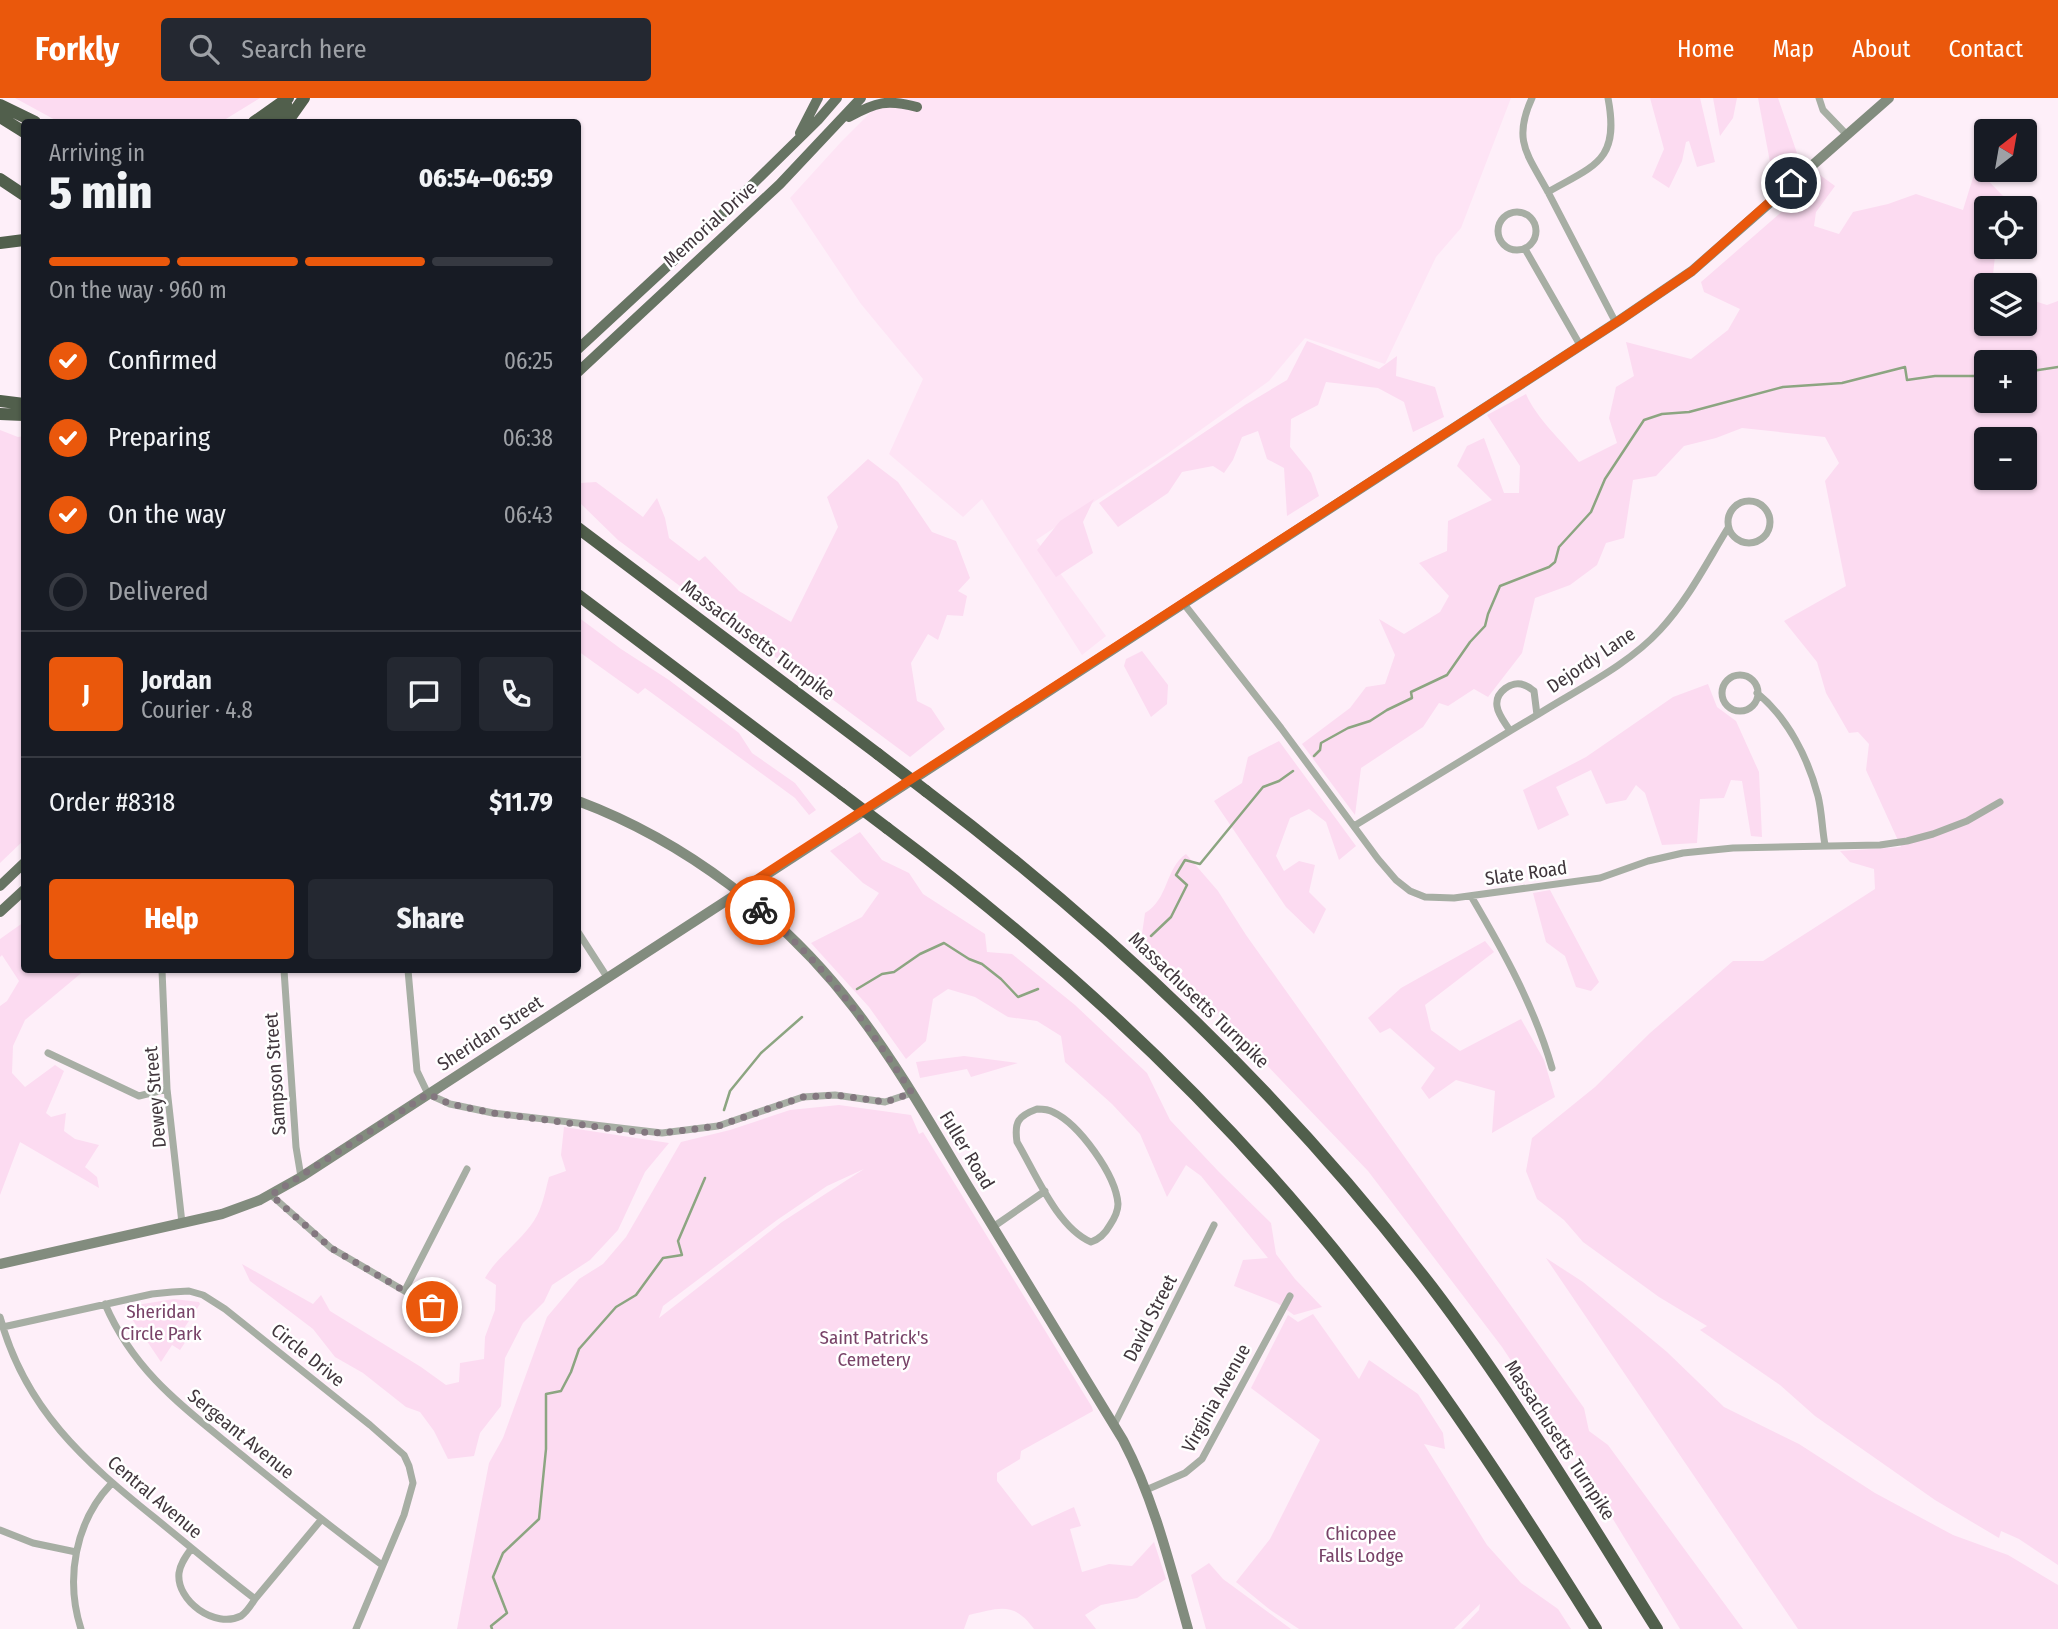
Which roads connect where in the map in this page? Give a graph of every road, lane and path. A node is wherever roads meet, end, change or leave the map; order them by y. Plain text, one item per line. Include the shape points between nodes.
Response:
1 (289, 98) edge
2 (304, 98) edge
3 (818, 98) edge
4 (837, 98) edge
5 (862, 98) edge
6 (1532, 98) edge
7 (1608, 98) edge
8 (1819, 98) edge
9 (1889, 98) edge
10 (0, 105) edge
11 (917, 107) dead end
12 (0, 117) edge
13 (29, 119) edge
14 (258, 119) edge
15 (275, 119) edge
16 (289, 119) edge
17 (297, 119) edge
18 (840, 121) junction
19 (21, 130) edge
20 (1847, 135) junction
21 (793, 145) junction
22 (0, 179) edge
23 (1548, 192) junction
24 (21, 193) edge
25 (21, 240) edge
26 (0, 243) edge
27 (1525, 249) junction
28 (653, 279) junction
29 (644, 288) junction
30 (657, 296) junction
31 (1616, 323) junction
32 (1580, 345) junction
33 (581, 346) edge
34 (581, 369) edge
35 (0, 401) edge
36 (21, 404) edge
37 (0, 414) edge
38 (21, 415) edge
39 (1728, 527) junction
40 (581, 530) edge
41 (581, 597) edge
42 (1184, 604) junction
43 (1757, 693) junction
44 (1537, 715) junction
45 (1510, 732) junction
46 (581, 802) edge
47 (2000, 802) dead end
48 (1354, 826) junction
49 (1825, 845) junction
50 (21, 866) edge
51 (0, 886) edge
52 (737, 892) junction
53 (21, 893) edge
54 (1471, 896) junction
55 (0, 912) edge
56 (581, 937) edge
57 (162, 973) edge
58 (284, 973) edge
59 (408, 973) edge
60 (607, 976) junction
61 (48, 1053) dead end
62 (1552, 1068) dead end
63 (167, 1089) junction
64 (912, 1093) junction
65 (428, 1094) junction
66 (467, 1170) dead end
67 (302, 1177) junction
68 (1045, 1191) junction
69 (271, 1195) junction
70 (183, 1223) junction
71 (1214, 1225) dead end
72 (993, 1227) junction
73 (0, 1264) edge
74 (405, 1290) junction
75 (1290, 1296) dead end
76 (105, 1304) junction
77 (432, 1307) dead end
78 (0, 1317) edge
79 (3, 1327) junction
80 (1114, 1425) junction
81 (111, 1483) junction
82 (1146, 1490) junction
83 (321, 1520) junction
84 (0, 1530) edge
85 (191, 1549) junction
86 (76, 1552) junction
87 (382, 1565) junction
88 (255, 1599) junction
89 (80, 1629) edge
90 (356, 1629) edge
91 (1188, 1629) edge
92 (1596, 1629) edge
93 (1657, 1629) edge

1 - 14 highway
1 - 15 highway
2 - 16 highway
2 - 17 highway
3 - 21 main road
4 - 21 main road, Memorial Drive
5 - 18 main road, Memorial Drive
6 - 23 street via 1521,130 1524,147
7 - 23 street via 1612,132 1599,163
8 - 20 street via 1823,110
9 - 20 street, Sheridan Street
10 - 13 highway
11 - 18 main road via 885,101
12 - 19 highway
18 - 30 main road, Memorial Drive via 780,184
20 - 31 street, Sheridan Street via 1692,271
21 - 28 main road, Memorial Drive
22 - 24 highway
23 - 31 street
25 - 26 highway
27 - 27 street via 1536,235 1535,223 1521,212 1509,214 1500,223 1499,236 1506,247
27 - 32 street
28 - 29 main road, Memorial Drive
28 - 30 main road
29 - 30 main road
29 - 33 main road, Memorial Drive
30 - 34 main road, Memorial Drive
31 - 32 street, Sheridan Street
32 - 42 street, Sheridan Street
35 - 36 highway
37 - 38 highway
39 - 39 street, Dejordy Lane via 1736,539 1750,543 1768,532 1769,518 1763,506 1744,501 1732,508
39 - 44 street, Dejordy Lane via 1659,631 1616,666
40 - 93 highway, Massachusetts Turnpike, bridge via 1033,874 1145,972 1233,1058 1331,1163 1476,1347
41 - 92 highway, bridge via 978,898 1163,1062 1271,1176 1364,1287 1492,1466
42 - 48 street, Slate Road
42 - 52 street, Sheridan Street
43 - 43 street via 1754,683 1739,675 1729,679 1722,693 1726,705 1737,710 1753,704
43 - 49 street via 1784,720 1799,748 1818,796
44 - 45 street
44 - 45 street, Dejordy Lane via 1534,691 1522,684 1500,692 1498,711
45 - 48 street
46 - 52 street, Fuller Road via 662,840
47 - 49 street, Slate Road via 1967,821 1907,841
48 - 54 street, Slate Road via 1387,870 1410,891 1425,897
49 - 54 street, Slate Road via 1683,853 1600,878
50 - 51 main road
52 - 60 street, Sheridan Street
52 - 64 street, Fuller Road via 790,937 837,986
53 - 55 main road
54 - 62 street via 1541,1029
56 - 60 street
57 - 63 street, Dewey Street
58 - 67 street, Sampson Street
59 - 65 street via 418,1071
60 - 65 street, Sheridan Street
61 - 63 street via 139,1096
63 - 70 street, Dewey Street
64 - 65 street via 885,1102 835,1095 803,1097 718,1126 662,1133 493,1113
64 - 72 street, Fuller Road
65 - 67 street, Sheridan Street
66 - 74 street
67 - 69 street, Sheridan Street
68 - 68 street via 1017,1142 1016,1132 1024,1113 1037,1109 1051,1110 1093,1150 1118,1207 1107,1230 1091,1242 1078,1237
68 - 72 street
69 - 70 street, Sheridan Street
69 - 74 street via 331,1248
70 - 73 street, Sheridan Street
71 - 80 street, David Street
72 - 80 street, Fuller Road
74 - 77 street
75 - 82 street, Virginia Avenue via 1202,1459 1185,1473
76 - 79 street, Circle Drive
76 - 83 street, Sergeant Avenue via 155,1383
76 - 87 street, Circle Drive via 172,1292 203,1295 404,1455 413,1483
78 - 79 street, Central Avenue
79 - 81 street, Central Avenue via 15,1359 54,1426
80 - 82 street, Fuller Road
81 - 85 street, Central Avenue
81 - 86 street via 95,1506
82 - 91 street, Fuller Road
83 - 87 street, Sergeant Avenue
83 - 88 street
84 - 86 street
85 - 88 street, Central Avenue
85 - 88 street via 179,1578 186,1598 200,1612 231,1620 246,1612
86 - 89 street via 73,1590
87 - 90 street, Circle Drive

